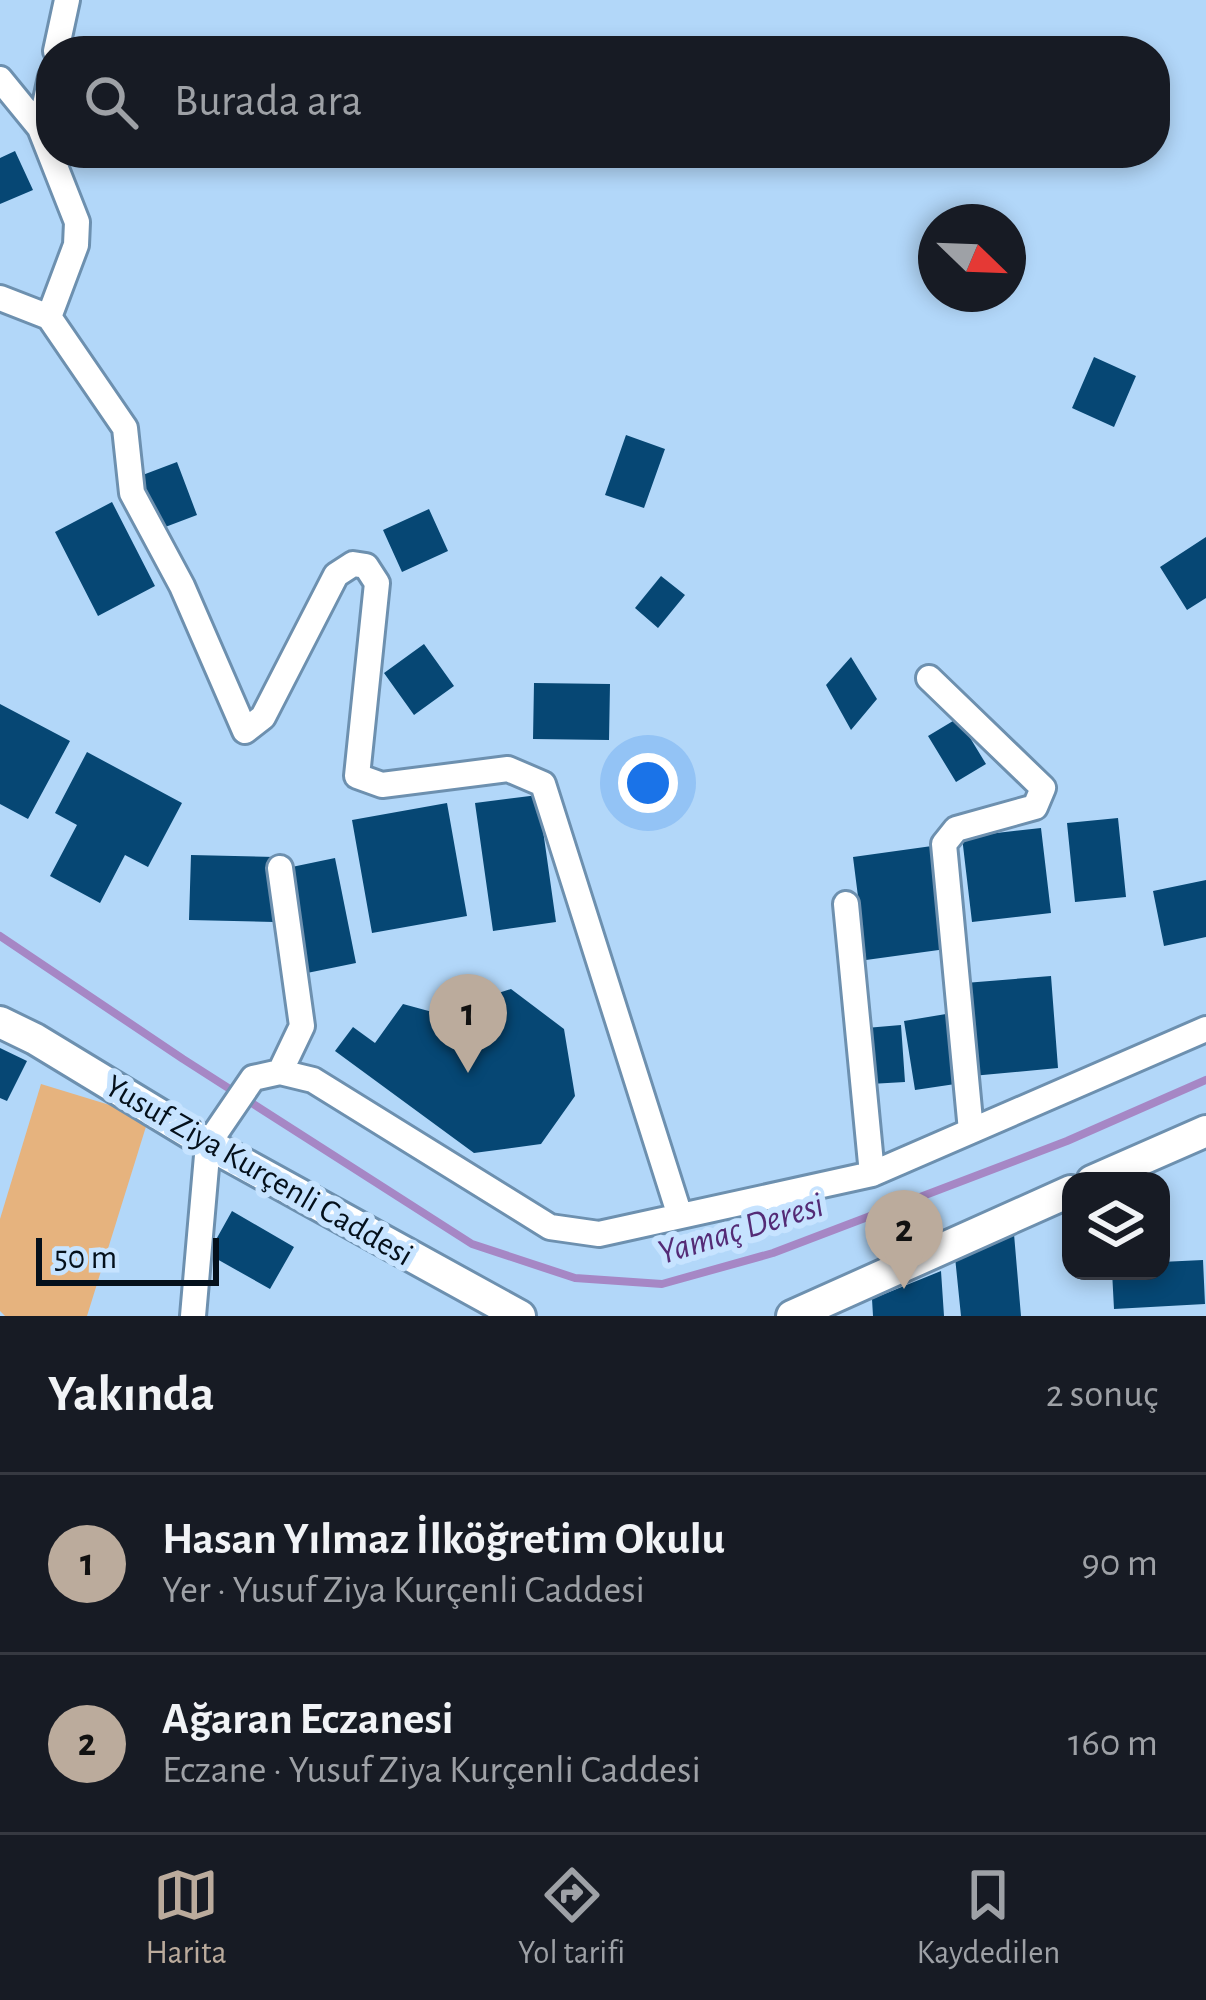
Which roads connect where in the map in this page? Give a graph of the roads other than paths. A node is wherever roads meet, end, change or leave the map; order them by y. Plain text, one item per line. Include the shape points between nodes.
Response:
1 (67, 0) edge
2 (59, 36) edge
3 (0, 79) edge
4 (36, 123) edge
5 (56, 168) edge
6 (0, 298) edge
7 (49, 317) junction
8 (929, 679) dead end
9 (280, 868) dead end
10 (846, 904) dead end
11 (0, 1022) edge
12 (1206, 1029) edge
13 (280, 1072) junction
14 (971, 1131) junction
15 (1206, 1131) edge
16 (208, 1144) junction
17 (1113, 1172) edge
18 (872, 1174) junction
19 (1062, 1194) edge
20 (680, 1216) junction
21 (193, 1316) edge
22 (520, 1316) edge
23 (791, 1316) edge

1 - 2 street
3 - 4 street
5 - 7 street via 77,222 76,245
6 - 7 street
7 - 20 street via 124,428 132,493 245,730 263,717 336,575 366,566 377,583 357,776 382,785 508,769 543,784
8 - 14 street via 1043,788 1035,807 956,829 944,844
9 - 13 street via 302,1026
10 - 18 street
11 - 16 street, Yusuf Ziya Kurçenli Caddesi
12 - 14 street
13 - 16 street via 253,1078
13 - 20 street via 313,1080 550,1227 599,1234
14 - 18 street
15 - 17 street
16 - 21 street
16 - 22 street, Yusuf Ziya Kurçenli Caddesi
18 - 20 street
19 - 23 street

